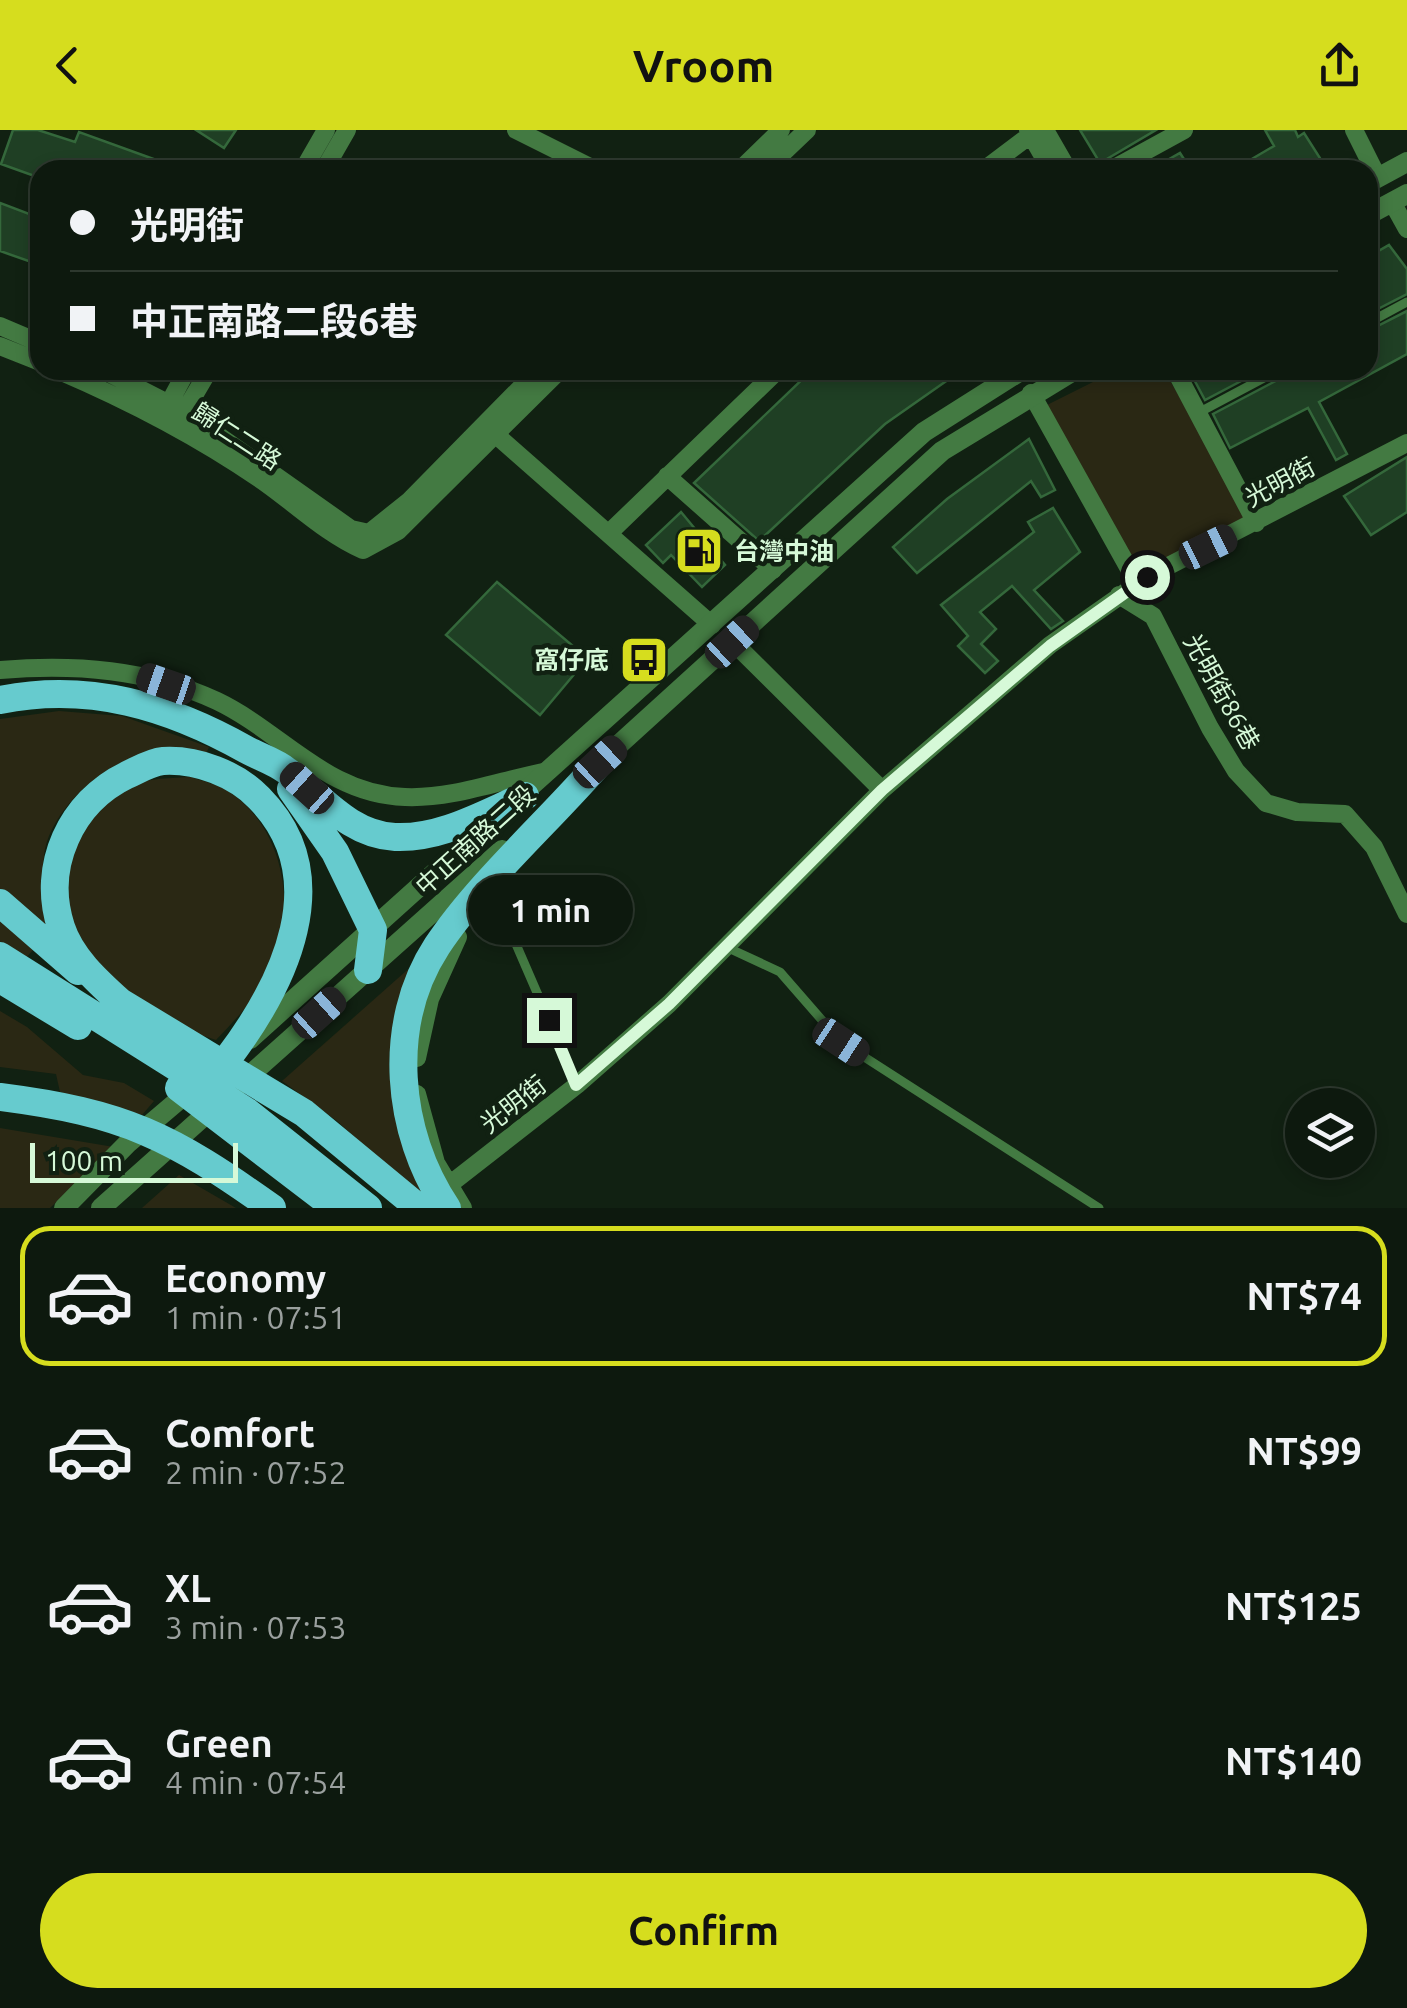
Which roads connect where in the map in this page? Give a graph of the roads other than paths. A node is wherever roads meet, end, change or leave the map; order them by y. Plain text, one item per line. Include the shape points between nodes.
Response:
1 (326, 130) edge
2 (346, 130) edge
3 (516, 130) edge
4 (782, 130) edge
5 (807, 130) edge
6 (1184, 130) edge
7 (1354, 130) edge
8 (1035, 131) edge
9 (308, 160) edge
10 (330, 160) edge
11 (576, 160) edge
12 (750, 160) edge
13 (776, 160) edge
14 (997, 160) edge
15 (1047, 160) edge
16 (1060, 160) edge
17 (1129, 160) edge
18 (1365, 160) edge
19 (1407, 162) edge
20 (1378, 178) edge
21 (1400, 198) edge
22 (1407, 229) edge
23 (1407, 302) edge
24 (1378, 318) edge
25 (0, 326) edge
26 (30, 338) edge
27 (0, 346) edge
28 (30, 358) edge
29 (84, 380) edge
30 (119, 380) edge
31 (184, 380) edge
32 (201, 380) edge
33 (530, 380) edge
34 (548, 380) edge
35 (768, 380) edge
36 (1006, 380) edge
37 (1056, 380) edge
38 (1180, 380) edge
39 (1261, 380) edge
40 (1031, 393) junction
41 (1198, 413) junction
42 (173, 414) junction
43 (490, 429) junction
44 (1407, 443) edge
45 (667, 476) junction
46 (1256, 522) junction
47 (608, 533) junction
48 (773, 570) junction
49 (1137, 583) junction
50 (1119, 595) junction
51 (712, 625) junction
52 (732, 642) junction
53 (0, 670) edge
54 (0, 700) edge
55 (252, 753) junction
56 (600, 762) junction
57 (553, 770) junction
58 (882, 790) junction
59 (524, 796) junction
60 (500, 879) junction
61 (0, 903) edge
62 (1407, 914) edge
63 (373, 930) junction
64 (724, 946) junction
65 (0, 956) edge
66 (368, 970) junction
67 (0, 979) edge
68 (39, 991) junction
69 (128, 1009) junction
70 (228, 1058) junction
71 (576, 1085) junction
72 (0, 1097) edge
73 (448, 1196) edge
74 (64, 1208) edge
75 (101, 1208) edge
76 (272, 1208) edge
77 (336, 1208) edge
78 (368, 1208) edge
79 (420, 1208) edge
80 (463, 1208) edge
81 (1099, 1208) edge

1 - 9 street
2 - 10 street
3 - 11 street
4 - 12 street
5 - 13 street
6 - 17 street
7 - 18 street
8 - 14 street
8 - 15 street
8 - 16 street
19 - 20 street
21 - 22 street
23 - 24 lane
25 - 26 street
27 - 28 street
29 - 42 street, 歸仁二路
30 - 42 street, 歸仁二路
31 - 42 street
32 - 42 street
33 - 43 street
34 - 43 street
35 - 45 street
36 - 48 street, 中正南路二段 via 924,432
37 - 40 street, 中正南路二段
38 - 41 street
39 - 41 lane
40 - 49 street
40 - 52 street, 中正南路二段 via 942,450
41 - 46 street
42 - 43 street, 歸仁二路 via 351,529 369,533
42 - 43 street, 歸仁二路 via 363,550 381,544
43 - 47 street
44 - 46 street, 光明街
45 - 47 street
45 - 48 street
46 - 49 street, 光明街
47 - 51 street
48 - 51 street, 中正南路二段
49 - 50 street, 光明街
50 - 58 street, 光明街
50 - 62 street, 光明街86巷 via 1153,616 1210,728 1256,792 1266,803 1297,812 1345,814 1374,847
51 - 57 street, 中正南路二段
52 - 56 street, 中正南路二段
52 - 58 street
53 - 57 street via 78,666 141,674 218,702 348,785 404,797 461,792
54 - 55 highway via 77,691 122,699 200,723
55 - 59 highway via 285,768 357,827 390,837 425,836
55 - 63 highway via 294,792 335,852
56 - 60 highway
56 - 66 street, 中正南路二段
57 - 59 street, 中正南路二段
58 - 64 street, 光明街
59 - 63 street, 中正南路二段
60 - 71 lane
60 - 73 street via 452,944 418,1041 417,1095
60 - 73 highway via 436,948 413,1003 404,1052 417,1156
61 - 69 highway
63 - 66 highway
63 - 70 street, 中正南路二段
64 - 71 street, 光明街
64 - 81 lane via 780,972 841,1042
65 - 68 highway
66 - 75 street, 中正南路二段
67 - 68 highway
68 - 77 highway
68 - 78 highway via 246,1111
69 - 70 highway via 94,977 61,928 56,866 71,822 93,796 160,761 227,774 250,788 288,834 299,908 273,991
69 - 79 highway via 304,1113
70 - 74 street, 中正南路二段
71 - 73 street, 光明街
72 - 76 highway via 134,1124 172,1141
73 - 80 street

